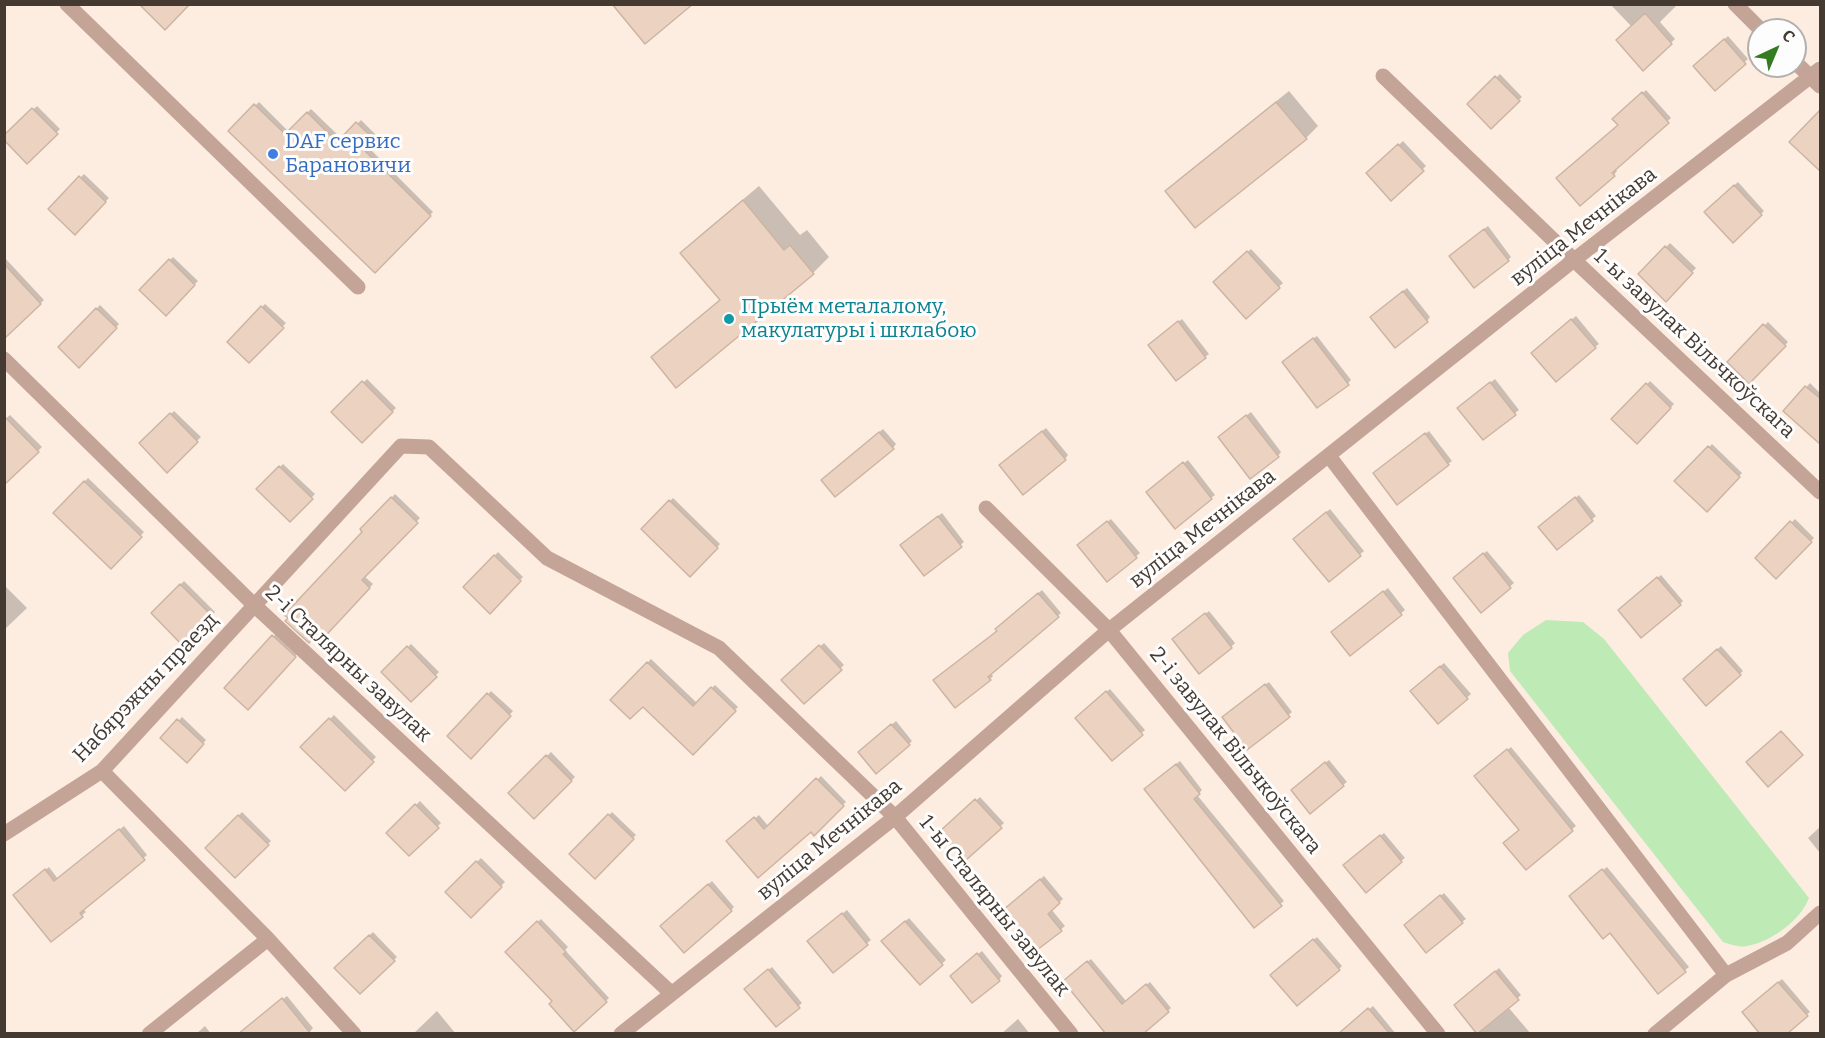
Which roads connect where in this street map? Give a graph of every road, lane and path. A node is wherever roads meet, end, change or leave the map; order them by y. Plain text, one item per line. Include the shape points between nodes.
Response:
1 (68, 4) edge
2 (1735, 4) edge
3 (1749, 18) edge
4 (1383, 76) dead end
5 (1817, 77) edge
6 (1574, 260) junction
7 (358, 288) dead end
8 (4, 359) edge
9 (1329, 456) junction
10 (1821, 492) edge
11 (986, 507) dead end
12 (254, 605) junction
13 (1109, 630) junction
14 (102, 771) junction
15 (895, 817) junction
16 (4, 834) edge
17 (1821, 913) edge
18 (268, 939) junction
19 (1726, 975) junction
20 (670, 992) junction
21 (149, 1034) edge
22 (354, 1034) edge
23 (621, 1034) edge
24 (1071, 1034) edge
25 (1438, 1034) edge
26 (1655, 1034) edge

1 - 7 street
2 - 3 street
4 - 6 street, 1-ы завулак Вільчкоўскага
5 - 6 street, вуліца Мечнікава
6 - 9 street, вуліца Мечнікава
6 - 10 street, 1-ы завулак Вільчкоўскага
8 - 12 street, 2-і Сталярны завулак
9 - 13 street, вуліца Мечнікава
9 - 19 street
11 - 13 street, 2-і завулак Вільчкоўскага
12 - 14 street, Набярэжны праезд
12 - 15 street, 1-ы Сталярны завулак via 401,446 429,447 547,558 719,648
12 - 20 street, 2-і Сталярны завулак
13 - 15 street, вуліца Мечнікава
13 - 25 street, 2-і завулак Вільчкоўскага
14 - 16 street, Набярэжны праезд
14 - 18 street
15 - 20 street, вуліца Мечнікава
15 - 24 street, 1-ы Сталярны завулак
17 - 19 street via 1786,943
18 - 21 street
18 - 22 street
19 - 26 street
20 - 23 street, вуліца Мечнікава

